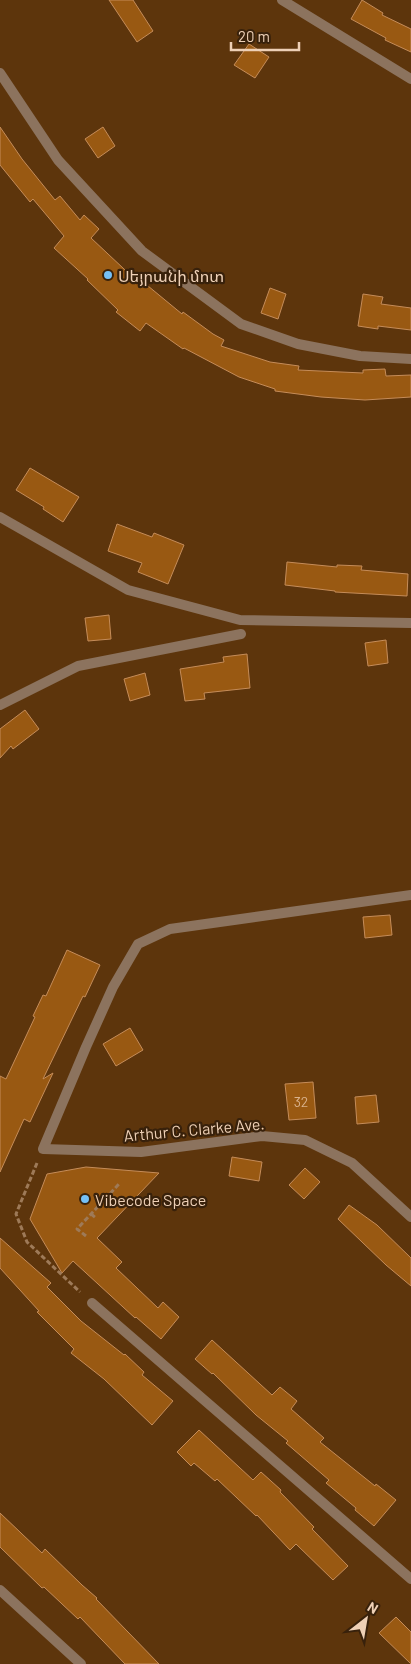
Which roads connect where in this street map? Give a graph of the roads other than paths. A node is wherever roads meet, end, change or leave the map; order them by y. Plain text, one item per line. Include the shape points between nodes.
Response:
1 (282, 0) edge
2 (0, 73) edge
3 (411, 79) edge
4 (411, 359) edge
5 (0, 517) edge
6 (411, 623) edge
7 (241, 634) dead end
8 (0, 705) edge
9 (411, 895) edge
10 (411, 1217) edge
11 (92, 1303) road end
12 (411, 1579) edge
13 (0, 1590) edge
14 (82, 1664) edge

1 - 3 street
2 - 4 street via 58,160 142,251 241,324 298,344 360,356
5 - 6 street via 128,590 240,620
7 - 8 street via 78,666
9 - 10 street, Arthur C. Clarke Ave. via 170,928 138,944 109,995 43,1149 141,1152 262,1136 305,1140 352,1163
11 - 12 street
13 - 14 street

